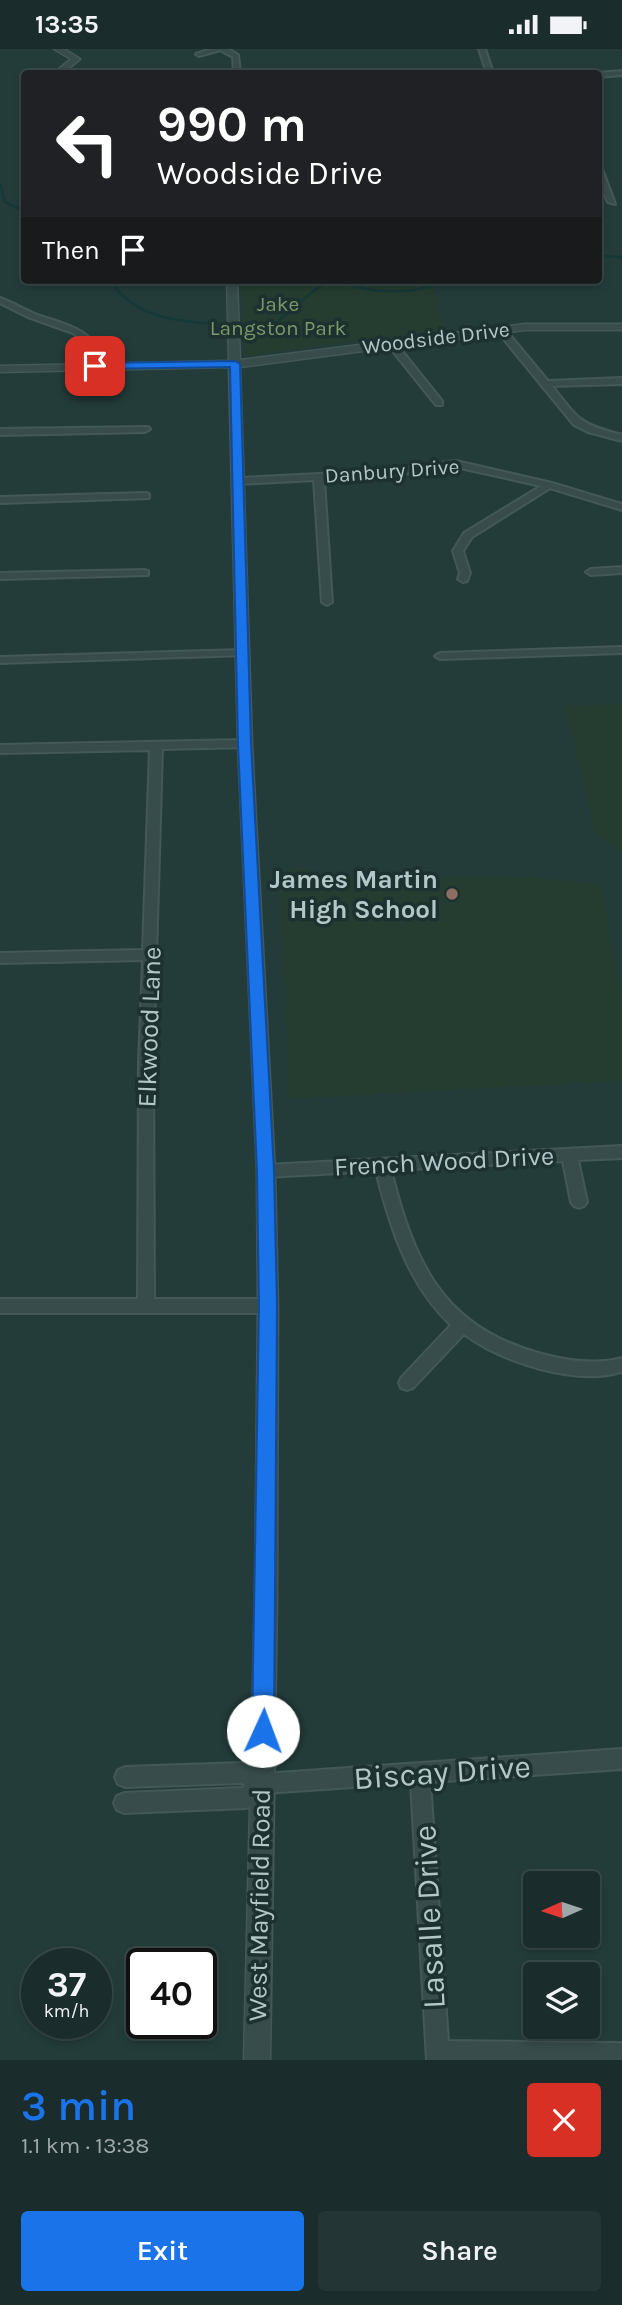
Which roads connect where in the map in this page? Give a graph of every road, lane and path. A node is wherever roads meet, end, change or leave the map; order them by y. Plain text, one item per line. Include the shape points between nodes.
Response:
1 (58, 49) edge
2 (220, 49) edge
3 (482, 49) edge
4 (199, 54) dead end
5 (62, 70) edge
6 (237, 70) edge
7 (489, 70) edge
8 (622, 73) edge
9 (602, 75) edge
10 (602, 178) edge
11 (612, 202) dead end
12 (232, 284) edge
13 (0, 300) edge
14 (622, 327) edge
15 (501, 330) junction
16 (391, 343) junction
17 (235, 364) junction
18 (95, 366) junction
19 (0, 369) edge
20 (622, 381) edge
21 (545, 384) junction
22 (439, 403) dead end
23 (145, 429) dead end
24 (0, 432) edge
25 (622, 438) edge
26 (319, 477) junction
27 (239, 481) junction
28 (549, 485) junction
29 (146, 496) dead end
30 (0, 500) edge
31 (622, 507) edge
32 (622, 570) edge
33 (591, 572) dead end
34 (144, 573) dead end
35 (0, 576) edge
36 (463, 579) dead end
37 (327, 602) dead end
38 (622, 650) edge
39 (243, 653) junction
40 (440, 656) dead end
41 (0, 660) edge
42 (245, 744) junction
43 (156, 746) junction
44 (0, 749) edge
45 (150, 955) junction
46 (0, 958) edge
47 (622, 1153) edge
48 (569, 1155) junction
49 (382, 1164) junction
50 (266, 1171) junction
51 (579, 1202) dead end
52 (268, 1306) junction
53 (0, 1307) edge
54 (146, 1307) junction
55 (463, 1324) junction
56 (622, 1365) edge
57 (407, 1383) dead end
58 (622, 1759) edge
59 (420, 1774) junction
60 (125, 1777) dead end
61 (261, 1784) junction
62 (124, 1803) dead end
63 (622, 2054) edge
64 (437, 2056) edge
65 (257, 2060) edge

1 - 5 street via 76,59
2 - 4 street
2 - 6 street via 236,56
3 - 7 street
8 - 9 street
10 - 11 street
12 - 17 street, West Mayfield Road
13 - 18 street via 80,333 94,351
14 - 15 street, Woodside Drive
15 - 16 street, Woodside Drive
15 - 21 street
16 - 17 street, Woodside Drive
16 - 22 street
17 - 18 street, Woodside Drive
17 - 27 street, West Mayfield Road
18 - 19 street, Woodside Drive
20 - 21 street
21 - 25 street via 577,423
23 - 24 street
26 - 27 street, Danbury Drive
26 - 28 street, Danbury Drive via 456,464
26 - 37 street
27 - 39 street, West Mayfield Road
28 - 31 street, Danbury Drive
28 - 36 street via 468,535 458,551
29 - 30 street
32 - 33 street
34 - 35 street
38 - 40 street
39 - 41 street
39 - 42 street, West Mayfield Road
42 - 43 street
42 - 50 street, West Mayfield Road
43 - 44 street
43 - 45 street, Elkwood Lane
45 - 46 street
45 - 54 street, Elkwood Lane
47 - 48 street, French Wood Drive
48 - 49 street, French Wood Drive
48 - 51 street
49 - 50 street, French Wood Drive
49 - 55 street via 410,1259 432,1293
50 - 52 street, West Mayfield Road
52 - 54 street
52 - 61 street, West Mayfield Road
53 - 54 street
55 - 56 street via 485,1342 533,1360 579,1368
55 - 57 street
58 - 59 street, Biscay Drive
59 - 61 street, Biscay Drive
59 - 64 street, Lasalle Drive
60 - 61 street, Biscay Drive via 243,1773
61 - 62 street, Biscay Drive via 246,1798
61 - 65 street, West Mayfield Road
63 - 64 street

